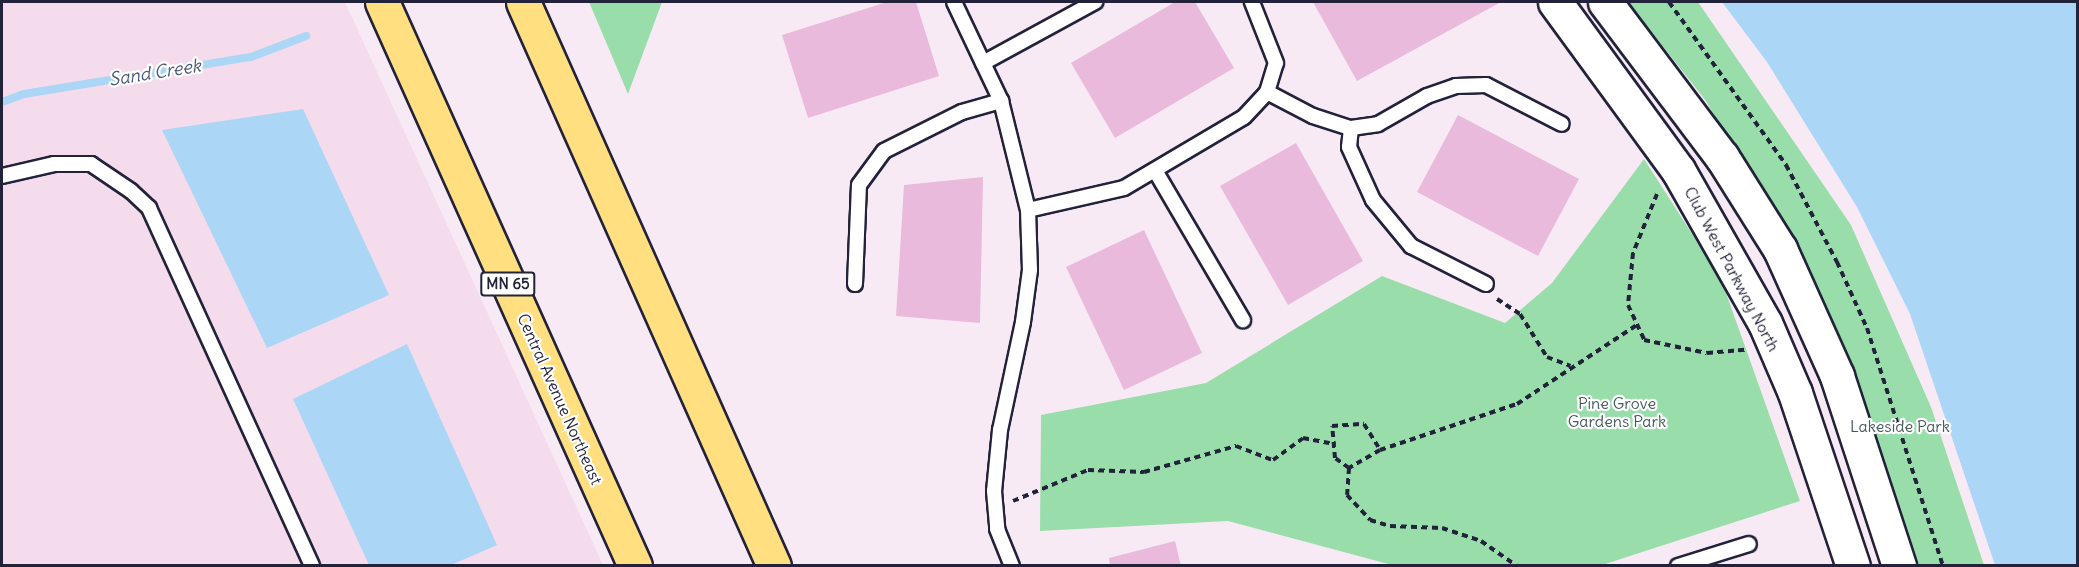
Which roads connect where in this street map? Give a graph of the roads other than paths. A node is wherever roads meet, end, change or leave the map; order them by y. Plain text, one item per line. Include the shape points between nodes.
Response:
1 (382, 2) edge
2 (523, 2) edge
3 (954, 2) edge
4 (1095, 2) edge
5 (1252, 2) edge
6 (1555, 2) edge
7 (1605, 2) edge
8 (983, 63) junction
9 (1267, 92) junction
10 (1001, 101) junction
11 (1563, 124) dead end
12 (1351, 128) junction
13 (1156, 172) junction
14 (2, 176) edge
15 (1028, 210) junction
16 (855, 284) dead end
17 (1486, 284) road end
18 (1243, 320) dead end
19 (1749, 544) dead end
20 (312, 566) edge
21 (635, 566) edge
22 (774, 566) edge
23 (1012, 566) edge
24 (1678, 566) edge
25 (1853, 566) edge
26 (1899, 566) edge

1 - 21 highway, Central Avenue Northeast / MN 65
2 - 22 highway
3 - 8 lane
4 - 8 lane
5 - 9 lane via 1276,63
6 - 25 street, Club West Parkway North via 1678,170 1765,323 1795,393
7 - 26 street via 1722,157 1780,249 1837,376
8 - 10 lane
9 - 12 lane via 1313,116
9 - 13 lane via 1244,117
10 - 15 lane
10 - 16 lane via 962,112 884,151 859,185
11 - 12 lane via 1486,85 1456,86 1427,96 1378,124
12 - 17 lane via 1349,147 1373,200 1412,246
13 - 15 lane via 1124,188
13 - 18 lane
14 - 20 lane via 54,164 91,164 131,190 148,208
15 - 23 lane via 1030,270 1000,430 995,506 997,529
19 - 24 lane

